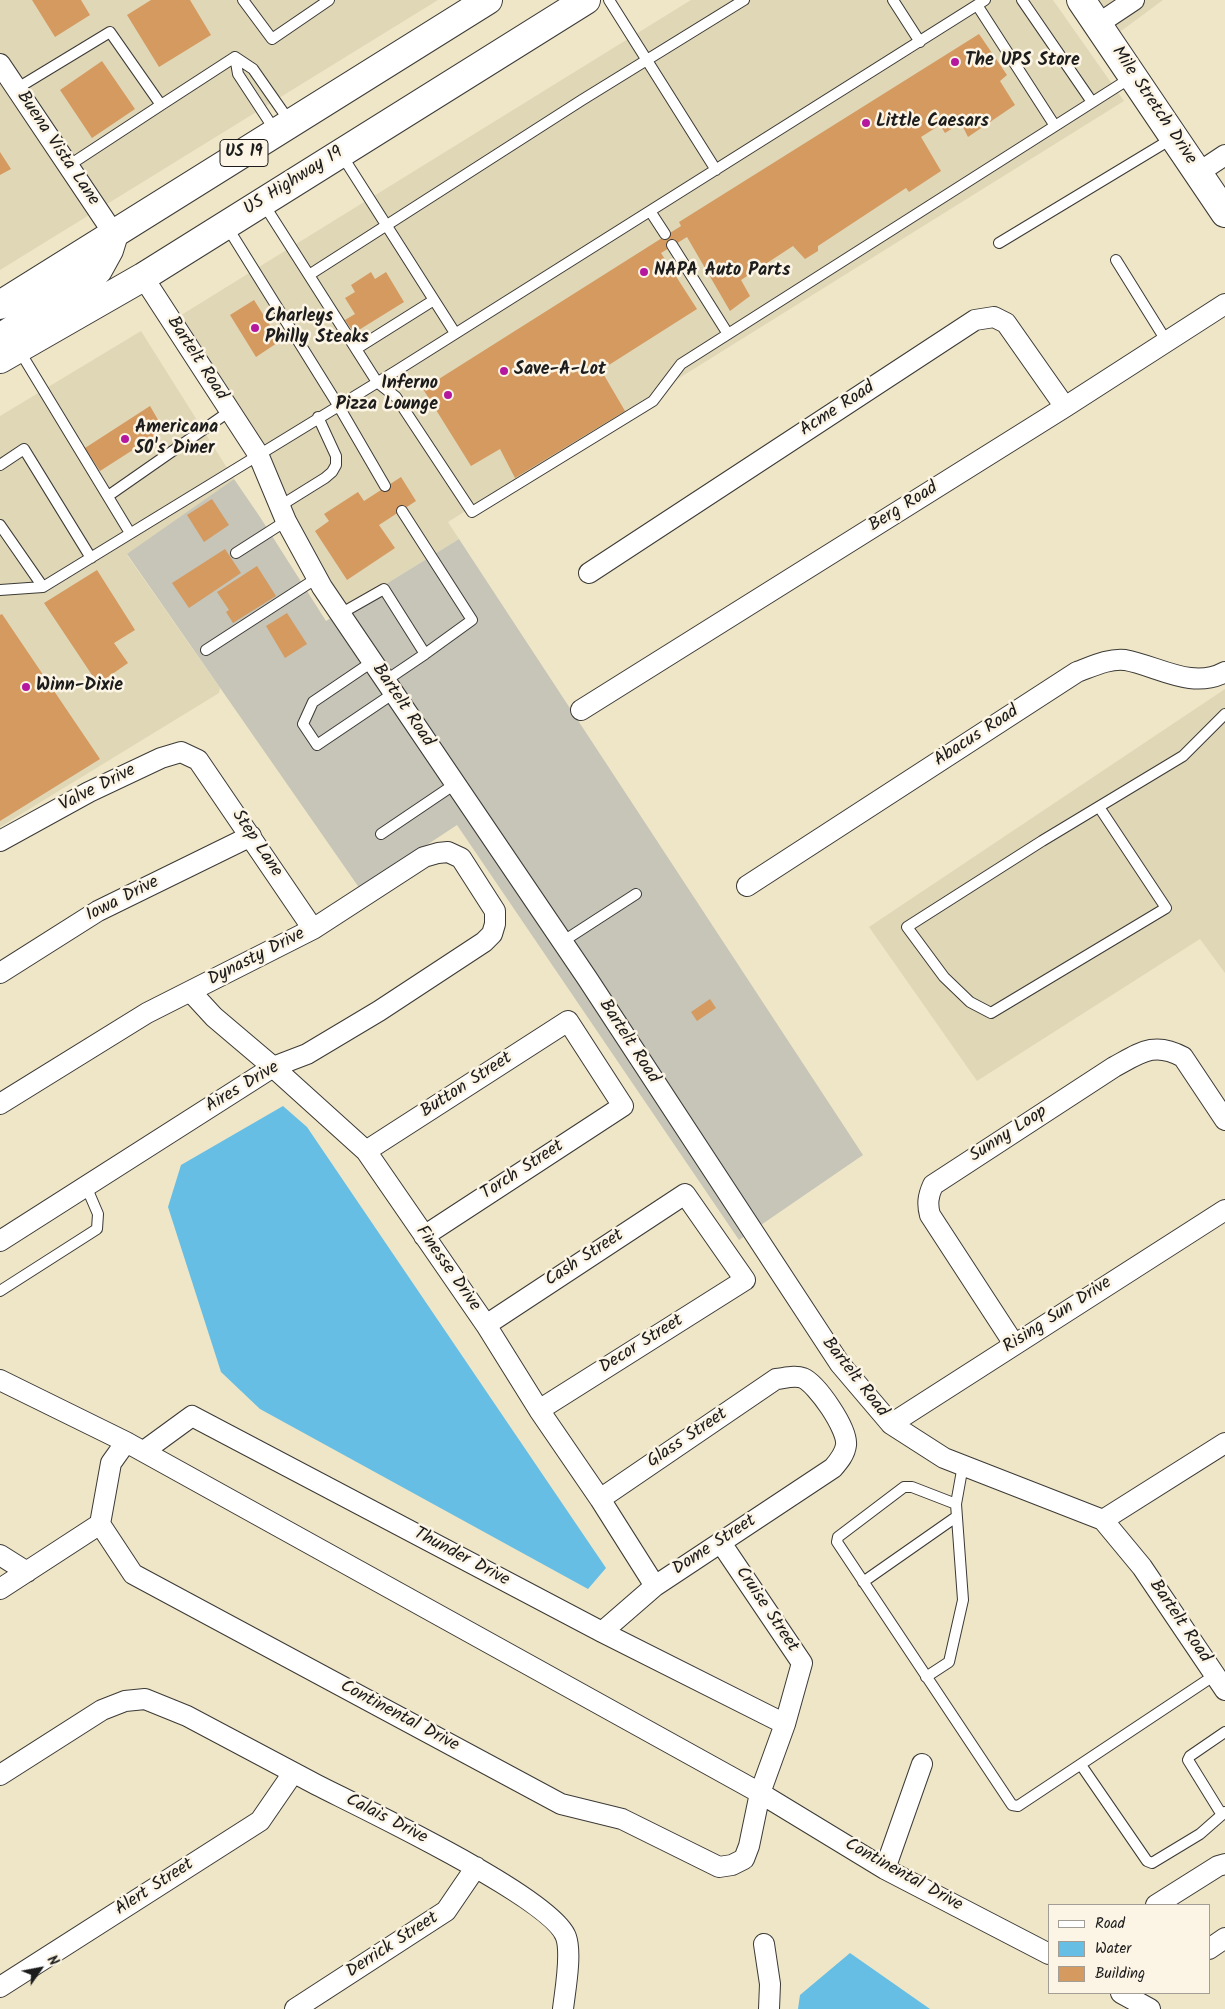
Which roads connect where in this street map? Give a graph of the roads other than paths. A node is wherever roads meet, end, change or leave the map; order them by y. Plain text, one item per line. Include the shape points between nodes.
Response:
1 (243, 0) edge
2 (329, 0) edge
3 (488, 0) edge
4 (586, 0) edge
5 (609, 0) edge
6 (744, 0) edge
7 (1022, 0) edge
8 (1081, 0) edge
9 (1134, 0) edge
10 (896, 1) edge
11 (981, 2) edge
12 (1098, 24) junction
13 (920, 42) junction
14 (235, 57) junction
15 (646, 59) junction
16 (0, 64) edge
17 (1133, 76) junction
18 (16, 89) junction
19 (1092, 102) junction
20 (161, 105) junction
21 (1054, 126) junction
22 (283, 128) junction
23 (1174, 137) junction
24 (340, 153) junction
25 (1225, 155) edge
26 (68, 166) junction
27 (716, 170) junction
28 (1198, 172) junction
29 (262, 202) junction
30 (650, 210) junction
31 (1225, 213) edge
32 (386, 224) junction
33 (226, 225) junction
34 (114, 234) junction
35 (665, 234) dead end
36 (999, 243) dead end
37 (672, 245) dead end
38 (1116, 260) dead end
39 (309, 275) junction
40 (143, 276) junction
41 (434, 300) junction
42 (1225, 304) edge
43 (0, 305) edge
44 (455, 333) junction
45 (728, 334) junction
46 (1167, 342) junction
47 (6, 348) edge
48 (356, 349) junction
49 (377, 382) junction
50 (338, 405) junction
51 (1064, 407) junction
52 (230, 411) junction
53 (318, 417) junction
54 (258, 454) junction
55 (0, 464) edge
56 (385, 486) dead end
57 (108, 496) junction
58 (402, 512) dead end
59 (283, 514) junction
60 (0, 525) edge
61 (130, 533) junction
62 (236, 553) dead end
63 (91, 558) junction
64 (589, 573) dead end
65 (317, 578) junction
66 (43, 587) junction
67 (0, 590) edge
68 (340, 614) junction
69 (206, 650) dead end
70 (425, 654) junction
71 (372, 662) junction
72 (1225, 672) edge
73 (389, 687) junction
74 (581, 710) dead end
75 (1225, 714) edge
76 (198, 760) joint
77 (455, 784) junction
78 (1099, 806) junction
79 (381, 834) dead end
80 (251, 836) junction
81 (0, 841) edge
82 (747, 886) dead end
83 (636, 894) dead end
84 (495, 911) joint
85 (313, 929) junction
86 (562, 942) junction
87 (0, 973) edge
88 (191, 992) junction
89 (273, 1067) junction
90 (0, 1104) edge
91 (623, 1106) joint
92 (1225, 1120) edge
93 (366, 1151) junction
94 (86, 1186) junction
95 (1225, 1210) edge
96 (424, 1236) junction
97 (0, 1241) edge
98 (745, 1280) joint
99 (0, 1291) edge
100 (486, 1325) junction
101 (1014, 1344) junction
102 (0, 1380) edge
103 (539, 1410) junction
104 (891, 1424) junction
105 (126, 1442) junction
106 (1225, 1443) edge
107 (144, 1451) junction
108 (963, 1465) junction
109 (833, 1468) joint
110 (600, 1499) junction
111 (956, 1504) junction
112 (956, 1517) junction
113 (1103, 1520) junction
114 (100, 1524) junction
115 (721, 1543) junction
116 (0, 1555) edge
117 (27, 1572) junction
118 (863, 1582) junction
119 (655, 1586) junction
120 (0, 1589) edge
121 (602, 1632) junction
122 (926, 1678) junction
123 (1220, 1683) edge
124 (785, 1724) junction
125 (1225, 1732) edge
126 (922, 1764) dead end
127 (1081, 1765) junction
128 (293, 1772) junction
129 (0, 1775) edge
130 (760, 1793) junction
131 (1224, 1813) edge
132 (1225, 1864) edge
133 (476, 1867) junction
134 (885, 1869) junction
135 (1158, 1904) edge
136 (1225, 1938) edge
137 (764, 1944) dead end
138 (1210, 1948) edge
139 (1048, 1953) edge
140 (0, 1988) edge
141 (295, 2009) edge
142 (563, 2009) edge
143 (768, 2009) edge

1 - 2 lane via 272,39
3 - 22 main road, US 19
4 - 24 main road, US Highway 19
5 - 15 lane
6 - 15 lane
7 - 19 lane
8 - 12 main road, Mile Stretch Drive
9 - 12 street
10 - 13 lane
11 - 13 lane
11 - 21 lane
12 - 17 main road, Mile Stretch Drive
13 - 27 lane
14 - 20 lane
14 - 22 lane via 238,74
14 - 22 lane via 253,69
15 - 27 lane
15 - 32 lane
16 - 18 street, Buena Vista Lane
17 - 19 lane
17 - 23 main road, Mile Stretch Drive
18 - 20 lane via 110,32
18 - 26 street, Buena Vista Lane
19 - 21 lane
20 - 26 lane
21 - 45 lane
22 - 34 main road, US 19
23 - 28 main road, Mile Stretch Drive
23 - 36 lane
24 - 29 main road, US Highway 19
24 - 32 lane
25 - 28 street
26 - 34 street, Buena Vista Lane
27 - 30 lane
28 - 31 main road, Mile Stretch Drive
29 - 33 main road, US Highway 19
29 - 39 lane
30 - 35 lane
30 - 44 lane
32 - 39 lane
32 - 41 lane
33 - 40 main road, US Highway 19
33 - 50 lane
34 - 43 main road, US 19
34 - 47 main road via 98,270 85,284
37 - 45 lane
38 - 46 lane
39 - 48 lane
40 - 47 main road, US Highway 19
40 - 52 street, Bartelt Road
41 - 44 lane
41 - 48 lane
42 - 46 street, Berg Road
44 - 49 lane
45 - 49 lane via 681,364 653,401 472,512 396,397
46 - 51 street, Berg Road
47 - 57 lane
48 - 49 lane
49 - 50 lane
50 - 53 lane
50 - 56 lane
51 - 64 street, Acme Road via 1006,323 994,317 975,320
51 - 74 street, Berg Road
52 - 54 street, Bartelt Road
52 - 57 lane
53 - 54 lane
53 - 59 lane via 336,456 336,465
54 - 59 street, Bartelt Road
54 - 61 lane
55 - 63 lane via 24,449
57 - 61 lane
58 - 70 lane via 472,620
59 - 62 lane
59 - 65 street, Bartelt Road
60 - 66 lane
61 - 63 lane
63 - 66 lane
65 - 68 street, Bartelt Road
65 - 69 lane
66 - 67 lane
68 - 70 lane via 384,589
68 - 71 street, Bartelt Road
70 - 73 lane
71 - 73 street, Bartelt Road
71 - 73 lane via 313,702 303,724 317,744
72 - 82 street, Abacus Road via 1215,677 1179,677 1124,660 1104,662 1077,672
73 - 77 street, Bartelt Road
75 - 78 lane via 1184,756
76 - 80 street, Step Lane
76 - 81 street, Valve Drive via 181,752 161,758 89,792
77 - 79 lane
77 - 86 street, Bartelt Road
78 - 78 lane via 907,927 944,977 970,1002 990,1013 1166,908
80 - 85 street, Step Lane
80 - 87 street, Iowa Drive via 98,911
83 - 86 lane
84 - 85 street, Dynasty Drive via 461,858 448,852 424,857
84 - 89 street, Aires Drive via 492,934 484,942 307,1054
85 - 88 street, Dynasty Drive
86 - 104 street, Bartelt Road via 840,1364
88 - 89 street, Finesse Drive
88 - 90 street, Dynasty Drive via 147,1013
89 - 93 street, Finesse Drive
89 - 94 street, Aires Drive
91 - 93 street, Button Street via 568,1021
91 - 96 street, Torch Street
92 - 101 street, Sunny Loop via 1183,1057 1152,1048 1114,1067 933,1185 927,1205 930,1216
93 - 96 street, Finesse Drive
94 - 97 street, Aires Drive
94 - 99 lane via 98,1214 97,1229
95 - 101 street, Rising Sun Drive
96 - 100 street, Finesse Drive
98 - 100 street, Cash Street via 685,1194
98 - 103 street, Decor Street
100 - 103 street, Finesse Drive
101 - 104 street, Rising Sun Drive
102 - 105 street, Continental Drive
103 - 110 street, Finesse Drive
104 - 108 street, Bartelt Road via 944,1458
105 - 107 street, Continental Drive
105 - 114 street via 111,1463
106 - 113 street
107 - 121 street, Thunder Drive via 192,1416
107 - 130 street, Continental Drive
108 - 111 lane
108 - 113 street, Bartelt Road
109 - 110 street, Glass Street via 846,1443 842,1428 814,1385 802,1378 776,1379
109 - 115 street, Dome Street
110 - 119 street, Finesse Drive
111 - 112 lane
111 - 118 lane via 904,1487 838,1537 837,1542
112 - 118 lane
112 - 122 lane via 962,1570 959,1620 949,1662
113 - 123 street, Bartelt Road via 1142,1567
114 - 117 street
114 - 130 street, Continental Drive via 133,1574 561,1804 622,1819 719,1867 732,1866 744,1859
115 - 119 street, Dome Street
115 - 124 street, Cruise Street via 802,1663
116 - 117 street
117 - 120 street
118 - 122 lane
119 - 121 street, Dome Street
121 - 124 street, Thunder Drive
122 - 127 lane via 1012,1805 1018,1806
123 - 127 lane
124 - 130 street, Cruise Street
125 - 131 lane via 1188,1760
126 - 134 street
127 - 131 lane via 1147,1861 1152,1863 1200,1834
128 - 129 street, Calais Drive via 187,1716 145,1699 125,1700 102,1710
128 - 133 street, Calais Drive
128 - 140 street, Alert Street via 260,1821
130 - 134 street, Continental Drive
132 - 135 street
133 - 141 street, Derrick Street via 446,1911
133 - 142 street, Calais Drive via 556,1921 567,1938
134 - 139 street, Continental Drive
136 - 138 street
137 - 143 street via 770,1984

